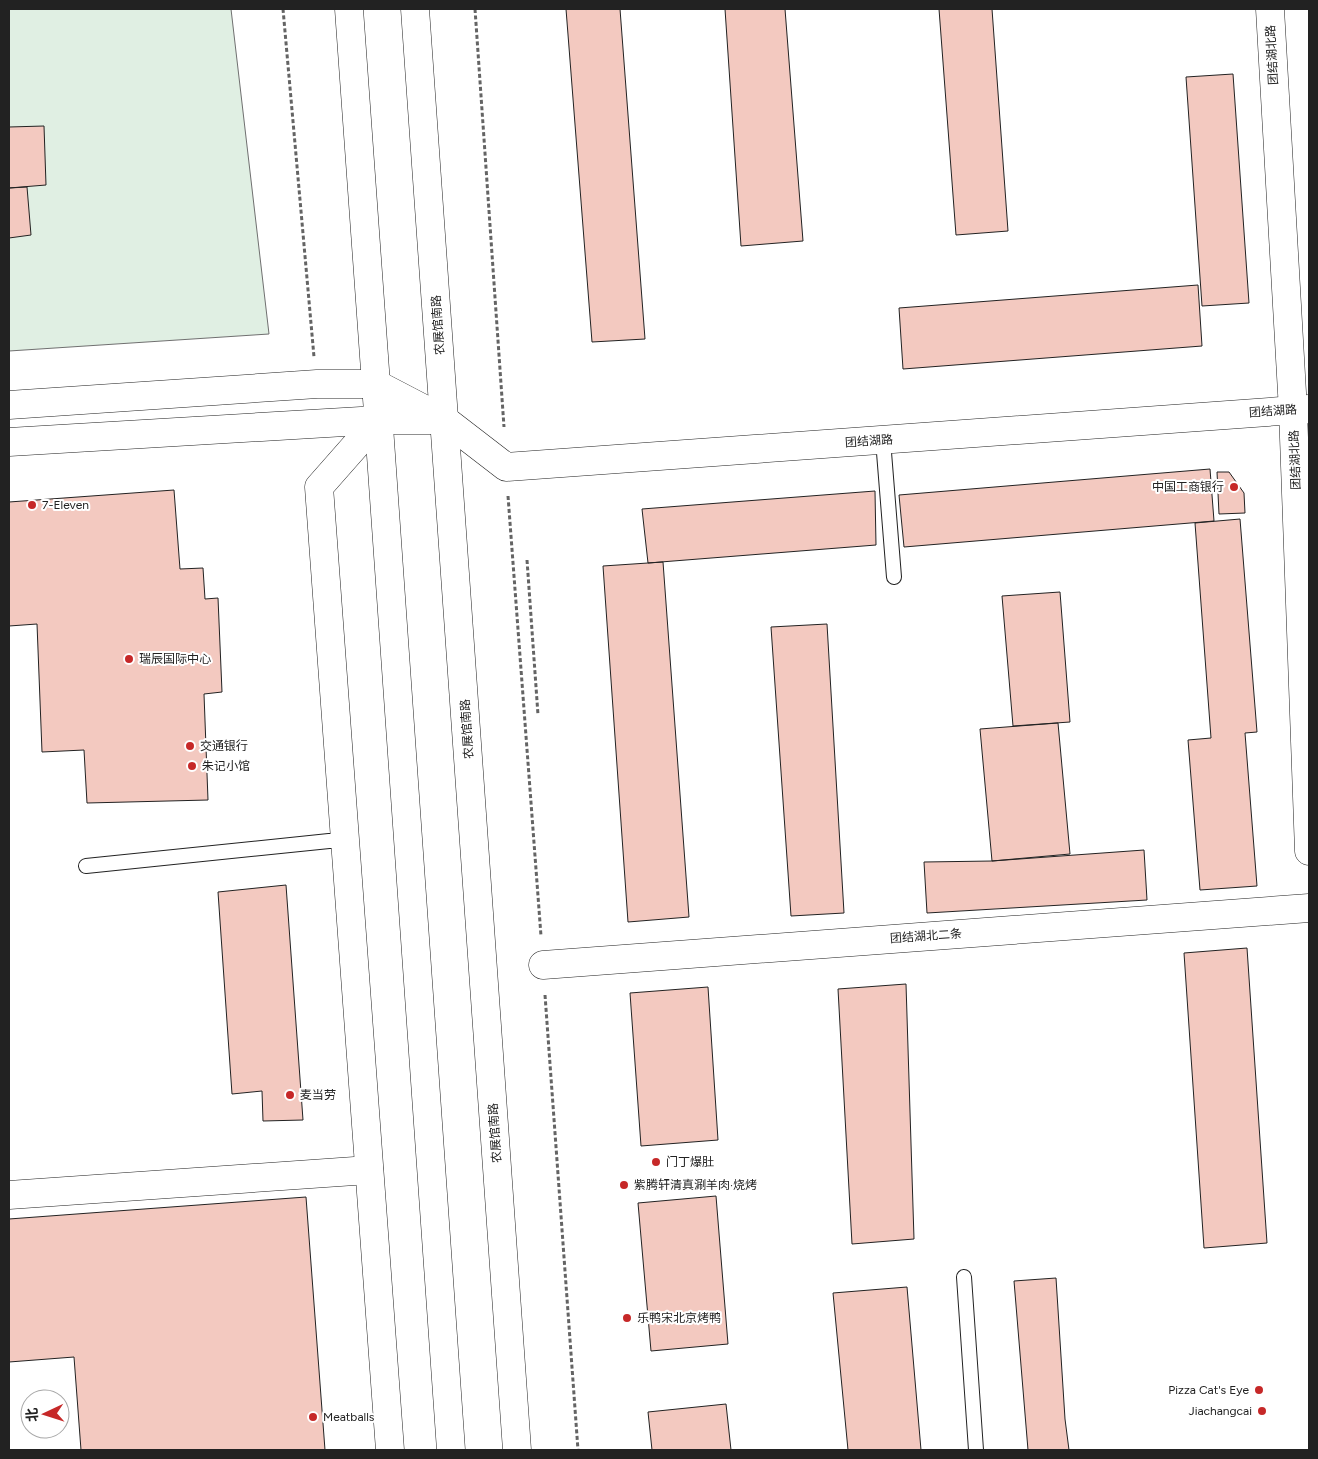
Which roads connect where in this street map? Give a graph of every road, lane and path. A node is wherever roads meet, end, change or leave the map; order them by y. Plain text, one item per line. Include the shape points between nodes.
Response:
1 (349, 9) edge
2 (415, 9) edge
3 (475, 9) edge
4 (1270, 9) edge
5 (376, 384) junction
6 (9, 405) edge
7 (1301, 409) edge
8 (378, 420) junction
9 (445, 420) junction
10 (883, 440) junction
11 (9, 442) edge
12 (506, 467) junction
13 (527, 560) dead end
14 (894, 577) dead end
15 (538, 715) dead end
16 (344, 841) junction
17 (1309, 851) edge
18 (86, 866) dead end
19 (1309, 908) edge
20 (543, 965) junction
21 (369, 1170) junction
22 (9, 1195) edge
23 (964, 1277) dead end
24 (390, 1450) edge
25 (451, 1450) edge
26 (517, 1450) edge
27 (578, 1450) edge
28 (976, 1450) edge

1 - 5 street
2 - 9 street, 农展馆南路
3 - 12 path
4 - 7 street, 团结湖北路
5 - 6 street via 317,384
5 - 8 street
5 - 9 street
7 - 10 street, 团结湖路
7 - 17 street, 团结湖北路
8 - 9 street
8 - 11 street
8 - 16 street via 319,486
8 - 25 street
9 - 12 street
9 - 26 street, 农展馆南路
10 - 12 street, 团结湖路
10 - 14 lane
12 - 20 path
13 - 15 path
16 - 18 lane
16 - 21 street
19 - 20 street, 团结湖北二条
20 - 27 path
21 - 22 street
21 - 24 street
23 - 28 lane

